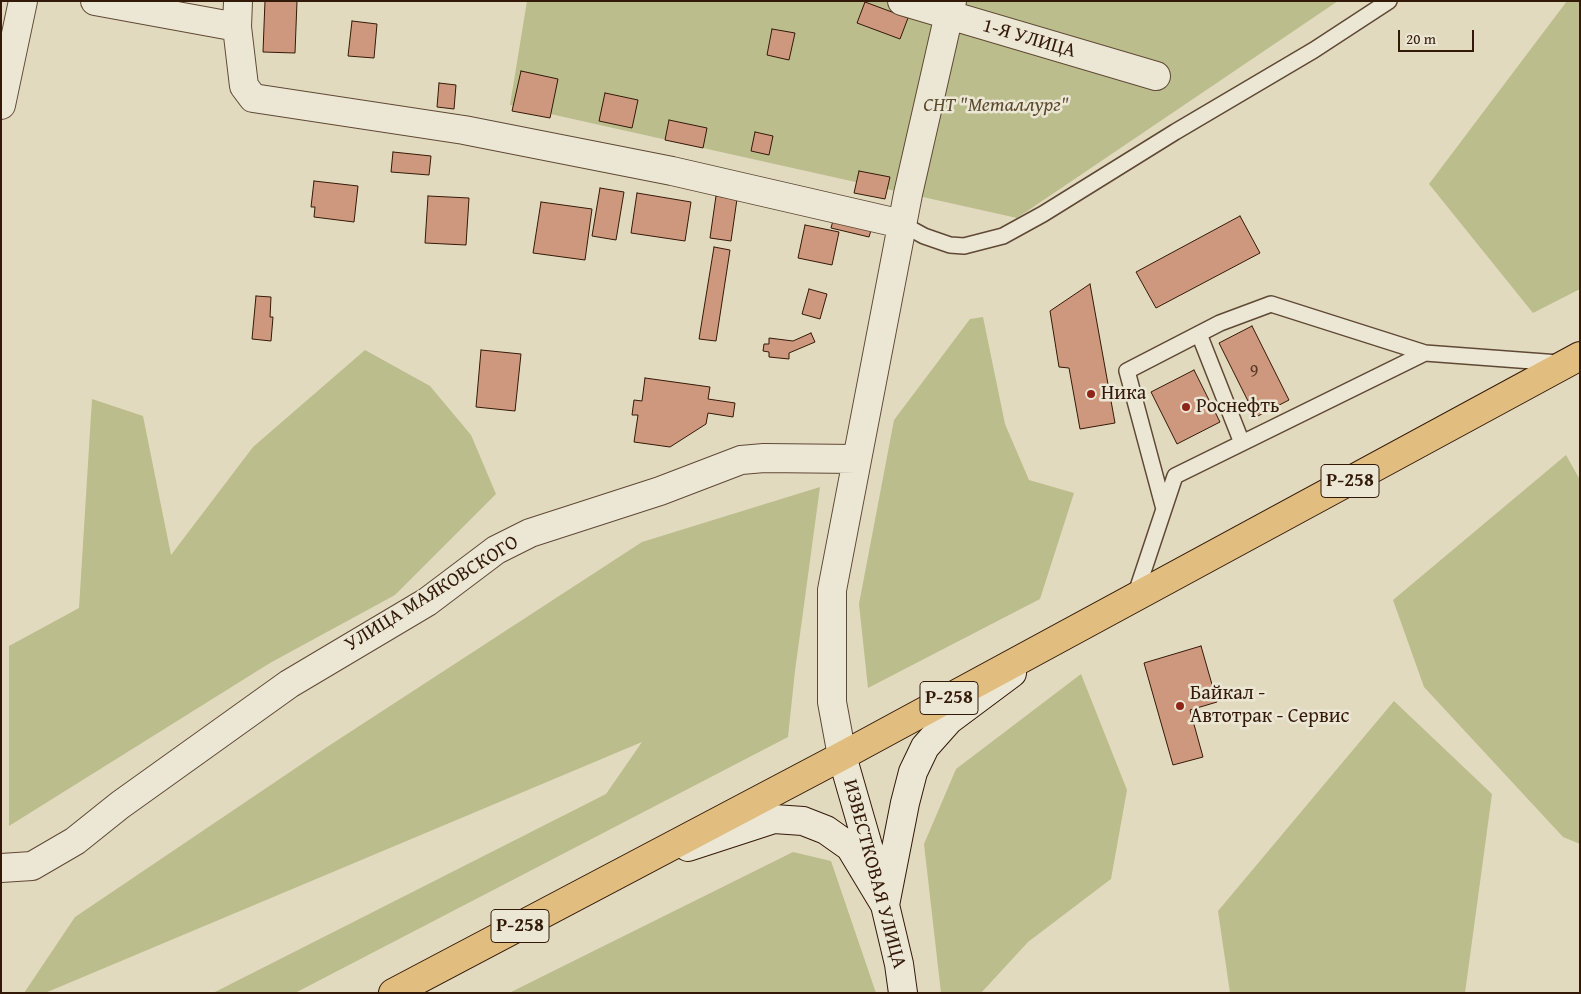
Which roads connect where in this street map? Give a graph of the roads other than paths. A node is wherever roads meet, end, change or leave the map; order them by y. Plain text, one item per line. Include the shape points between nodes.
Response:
1 (23, 1) edge
2 (95, 1) edge
3 (902, 1) edge
4 (1389, 1) edge
5 (950, 8) edge
6 (238, 14) edge
7 (1156, 76) dead end
8 (1, 105) edge
9 (902, 224) junction
10 (1199, 334) junction
11 (1425, 353) junction
12 (1572, 360) edge
13 (1242, 443) junction
14 (857, 459) junction
15 (1164, 509) junction
16 (1135, 597) junction
17 (1056, 640) junction
18 (842, 756) junction
19 (648, 860) junction
20 (1, 868) edge
21 (885, 905) junction
22 (393, 993) edge
23 (903, 993) edge

1 - 8 street
2 - 6 street
3 - 5 street, 1-Я УЛИЦА
4 - 9 lane via 1314,50 1003,236 964,246 924,236
5 - 7 street, 1-Я УЛИЦА
5 - 9 street, ИЗВЕСТКОВАЯ УЛИЦА
6 - 9 street via 244,86 253,98 464,130 653,167
9 - 14 street, ИЗВЕСТКОВАЯ УЛИЦА
10 - 11 lane via 1271,304
10 - 13 lane
10 - 15 lane via 1127,371
11 - 12 lane
11 - 13 lane
12 - 16 main road, Р-258
13 - 15 lane via 1175,476
14 - 18 street, ИЗВЕСТКОВАЯ УЛИЦА via 832,590 832,702
14 - 20 street, УЛИЦА МАЯКОВСКОГО via 741,460 660,491 530,533 496,550 427,602 288,684 120,805 75,842 32,866
15 - 16 lane
16 - 17 main road, Р-258
17 - 18 main road, Р-258
17 - 21 street via 949,720 925,747 913,772 905,803
18 - 19 main road, Р-258
18 - 21 street, ИЗВЕСТКОВАЯ УЛИЦА
19 - 21 street via 774,819 802,821 826,830 850,847
19 - 22 main road, Р-258
21 - 23 street, ИЗВЕСТКОВАЯ УЛИЦА

